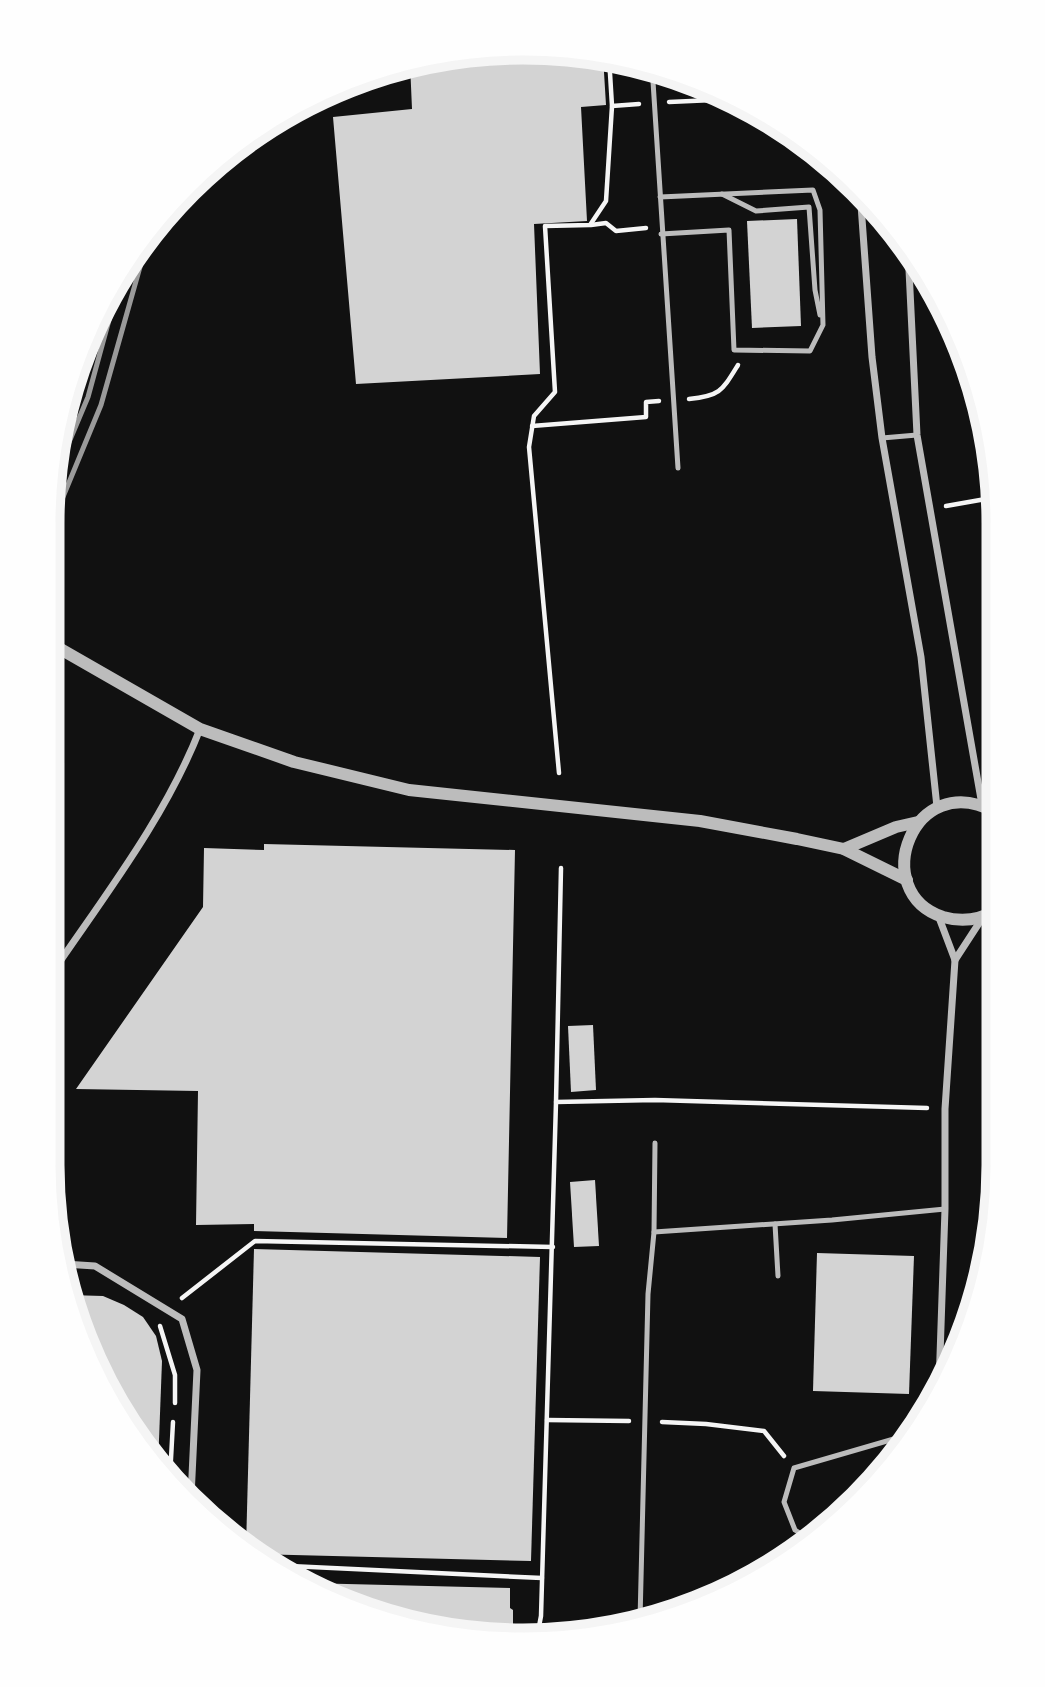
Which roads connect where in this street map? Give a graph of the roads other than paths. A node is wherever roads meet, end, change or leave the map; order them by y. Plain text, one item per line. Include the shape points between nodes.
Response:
1 (653, 78) edge
2 (722, 194) junction
3 (660, 197) junction
4 (861, 207) edge
5 (662, 234) junction
6 (909, 268) edge
7 (823, 325) junction
8 (917, 435) junction
9 (882, 438) junction
10 (678, 468) dead end
11 (60, 650) edge
12 (200, 729) junction
13 (982, 805) junction
14 (937, 807) junction
15 (986, 807) edge
16 (918, 822) junction
17 (844, 849) junction
18 (907, 880) junction
19 (938, 915) junction
20 (986, 916) edge
21 (983, 917) junction
22 (955, 960) junction
23 (60, 961) edge
24 (655, 1143) dead end
25 (945, 1209) junction
26 (775, 1224) junction
27 (654, 1232) junction
28 (70, 1264) edge
29 (778, 1276) dead end
30 (940, 1365) edge
31 (895, 1439) edge
32 (191, 1488) edge
33 (801, 1534) edge
34 (640, 1612) edge

1 - 3 lane
2 - 3 lane
2 - 7 lane via 756,211 809,207 815,290
2 - 7 lane via 813,190 820,210
3 - 5 lane
4 - 9 street
5 - 7 lane via 729,230 734,350 810,351
5 - 10 lane
6 - 8 street
8 - 9 lane
8 - 13 street
9 - 14 street via 920,657
11 - 12 street
12 - 17 street via 294,762 408,790 700,821
12 - 23 street via 144,837
13 - 14 street via 967,802
13 - 15 street
14 - 16 street
16 - 17 street
16 - 18 street via 905,849
17 - 18 street
18 - 19 street via 924,906
19 - 21 street via 953,920
19 - 22 street
20 - 21 street
21 - 22 street
22 - 25 street via 945,1109
24 - 27 lane
25 - 26 lane
25 - 30 street
26 - 27 lane
26 - 29 lane
27 - 34 lane via 648,1294
28 - 32 street via 95,1266 182,1320 197,1370
31 - 33 lane via 794,1468 783,1502

